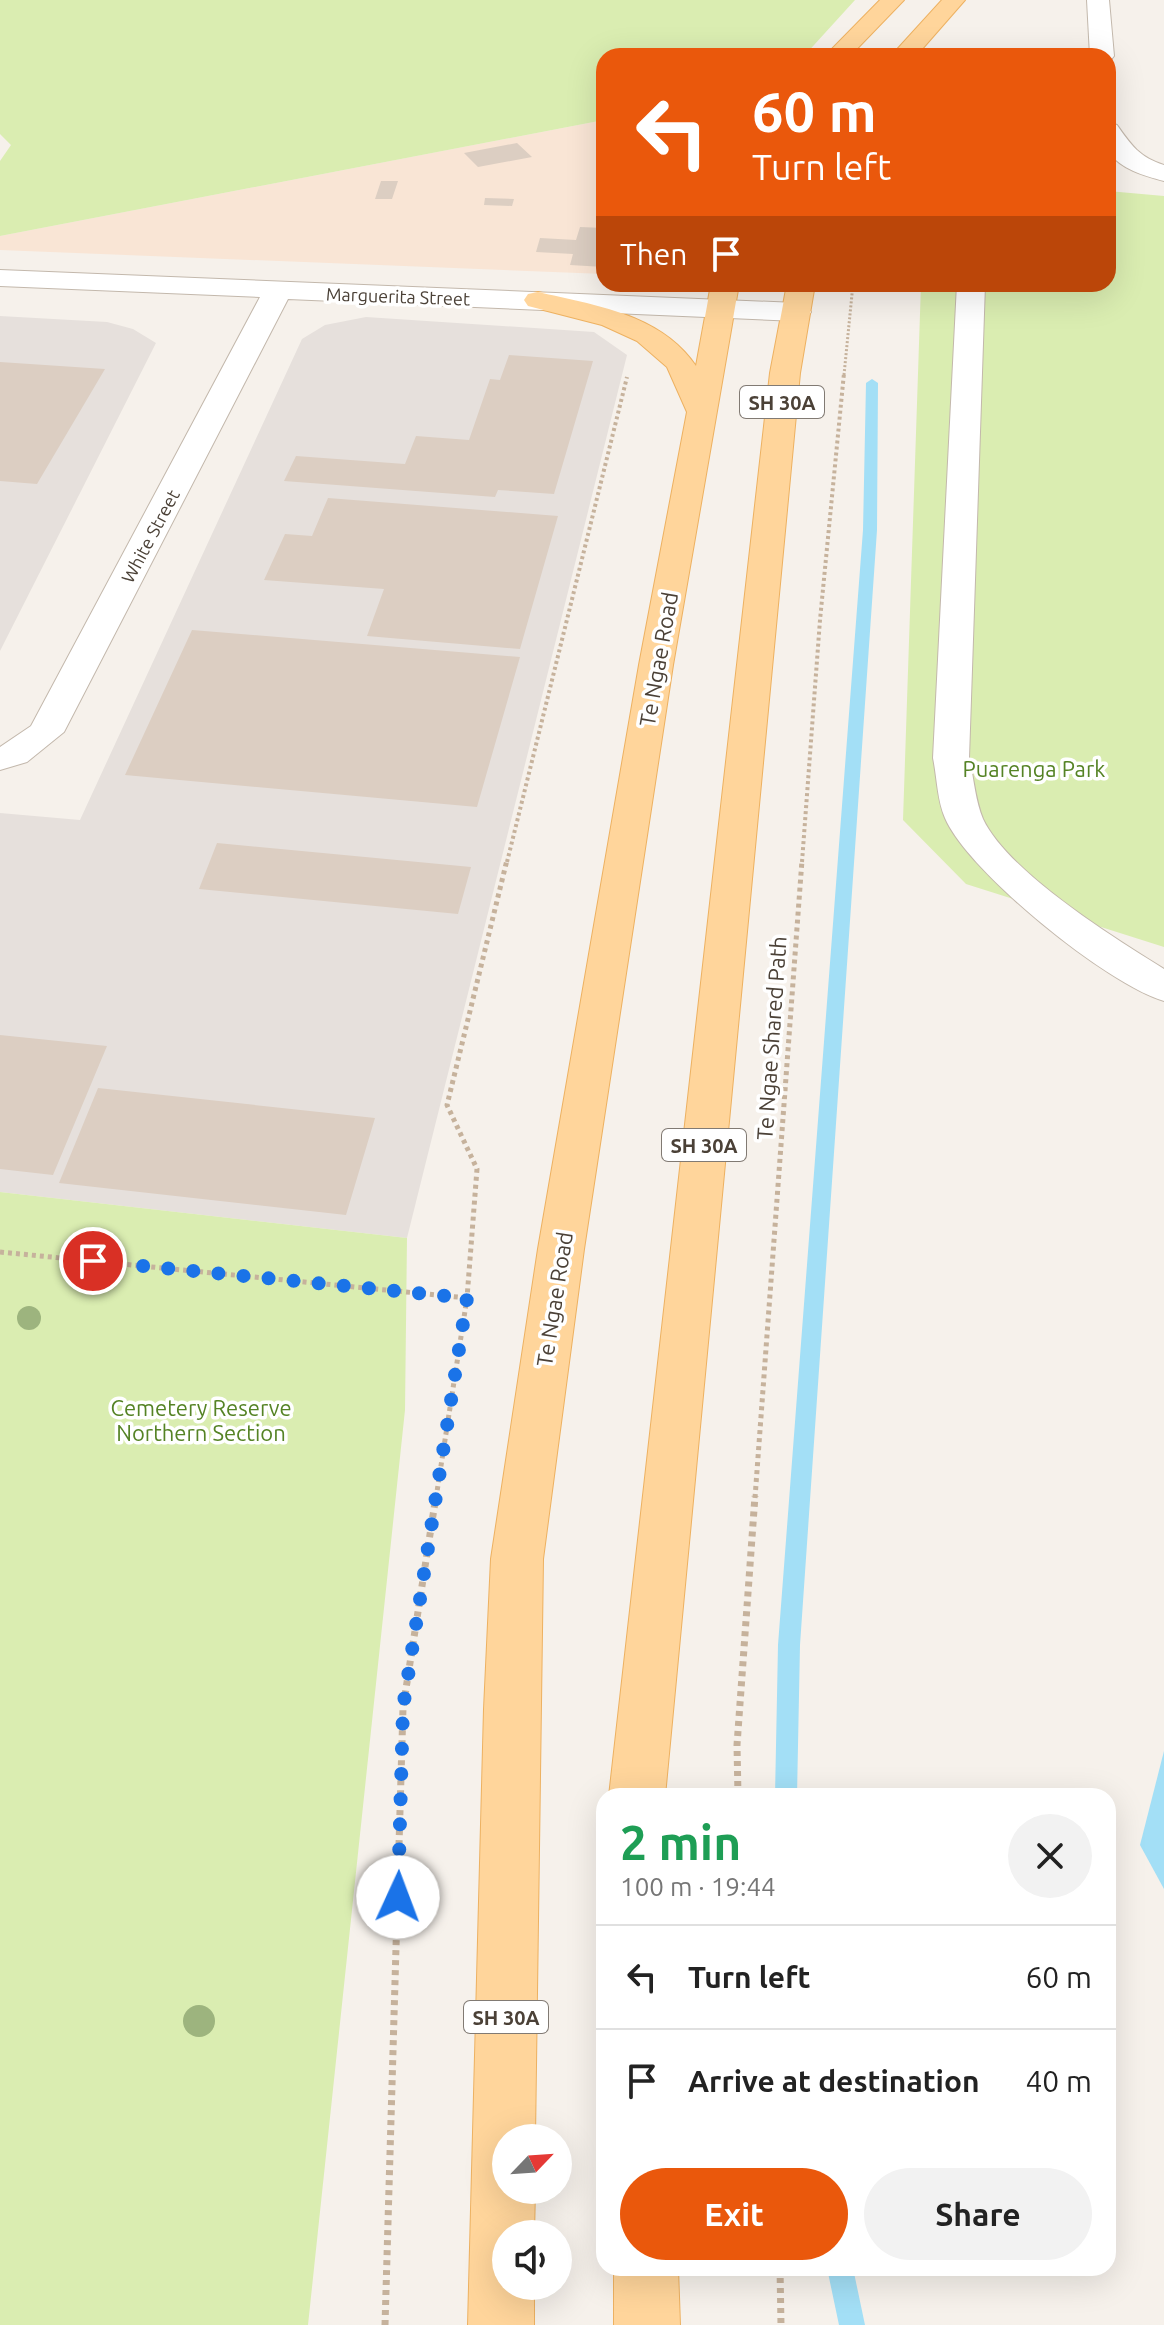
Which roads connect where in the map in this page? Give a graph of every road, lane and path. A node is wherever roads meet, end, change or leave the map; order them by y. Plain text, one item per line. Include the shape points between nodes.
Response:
1 (893, 0) edge
2 (954, 0) edge
3 (1098, 0) edge
4 (845, 48) edge
5 (910, 48) edge
6 (1101, 48) edge
7 (1117, 158) edge
8 (1164, 173) edge
9 (0, 278) edge
10 (277, 292) junction
11 (852, 292) edge
12 (971, 292) edge
13 (722, 296) edge
14 (799, 298) edge
15 (538, 300) junction
16 (628, 373) dead end
17 (700, 410) junction
18 (0, 759) edge
19 (1164, 987) edge
20 (0, 1252) edge
21 (467, 1298) junction
22 (638, 1788) edge
23 (738, 1788) edge
24 (646, 2276) edge
25 (780, 2276) edge
26 (385, 2325) edge
27 (501, 2325) edge
28 (647, 2325) edge
29 (781, 2325) edge

1 - 4 main road
2 - 5 main road
3 - 6 street
7 - 8 street
9 - 10 street, Marguerita Street
10 - 15 street, Marguerita Street
10 - 18 street, White Street via 46,732
11 - 23 path, Te Ngae Shared Path via 820,620 740,1701
12 - 19 street via 951,758 965,820 988,858 1111,955
13 - 14 street, Marguerita Street
13 - 15 street, Marguerita Street
13 - 17 main road, Te Ngae Road / SH 30A
14 - 22 main road, SH 30A via 785,373
15 - 17 main road via 609,318 646,335 677,360
16 - 21 path via 447,1105 477,1169
17 - 27 main road, Te Ngae Road / SH 30A via 561,1249 517,1559
20 - 21 path
21 - 26 path via 403,1708
24 - 28 main road
25 - 29 path

